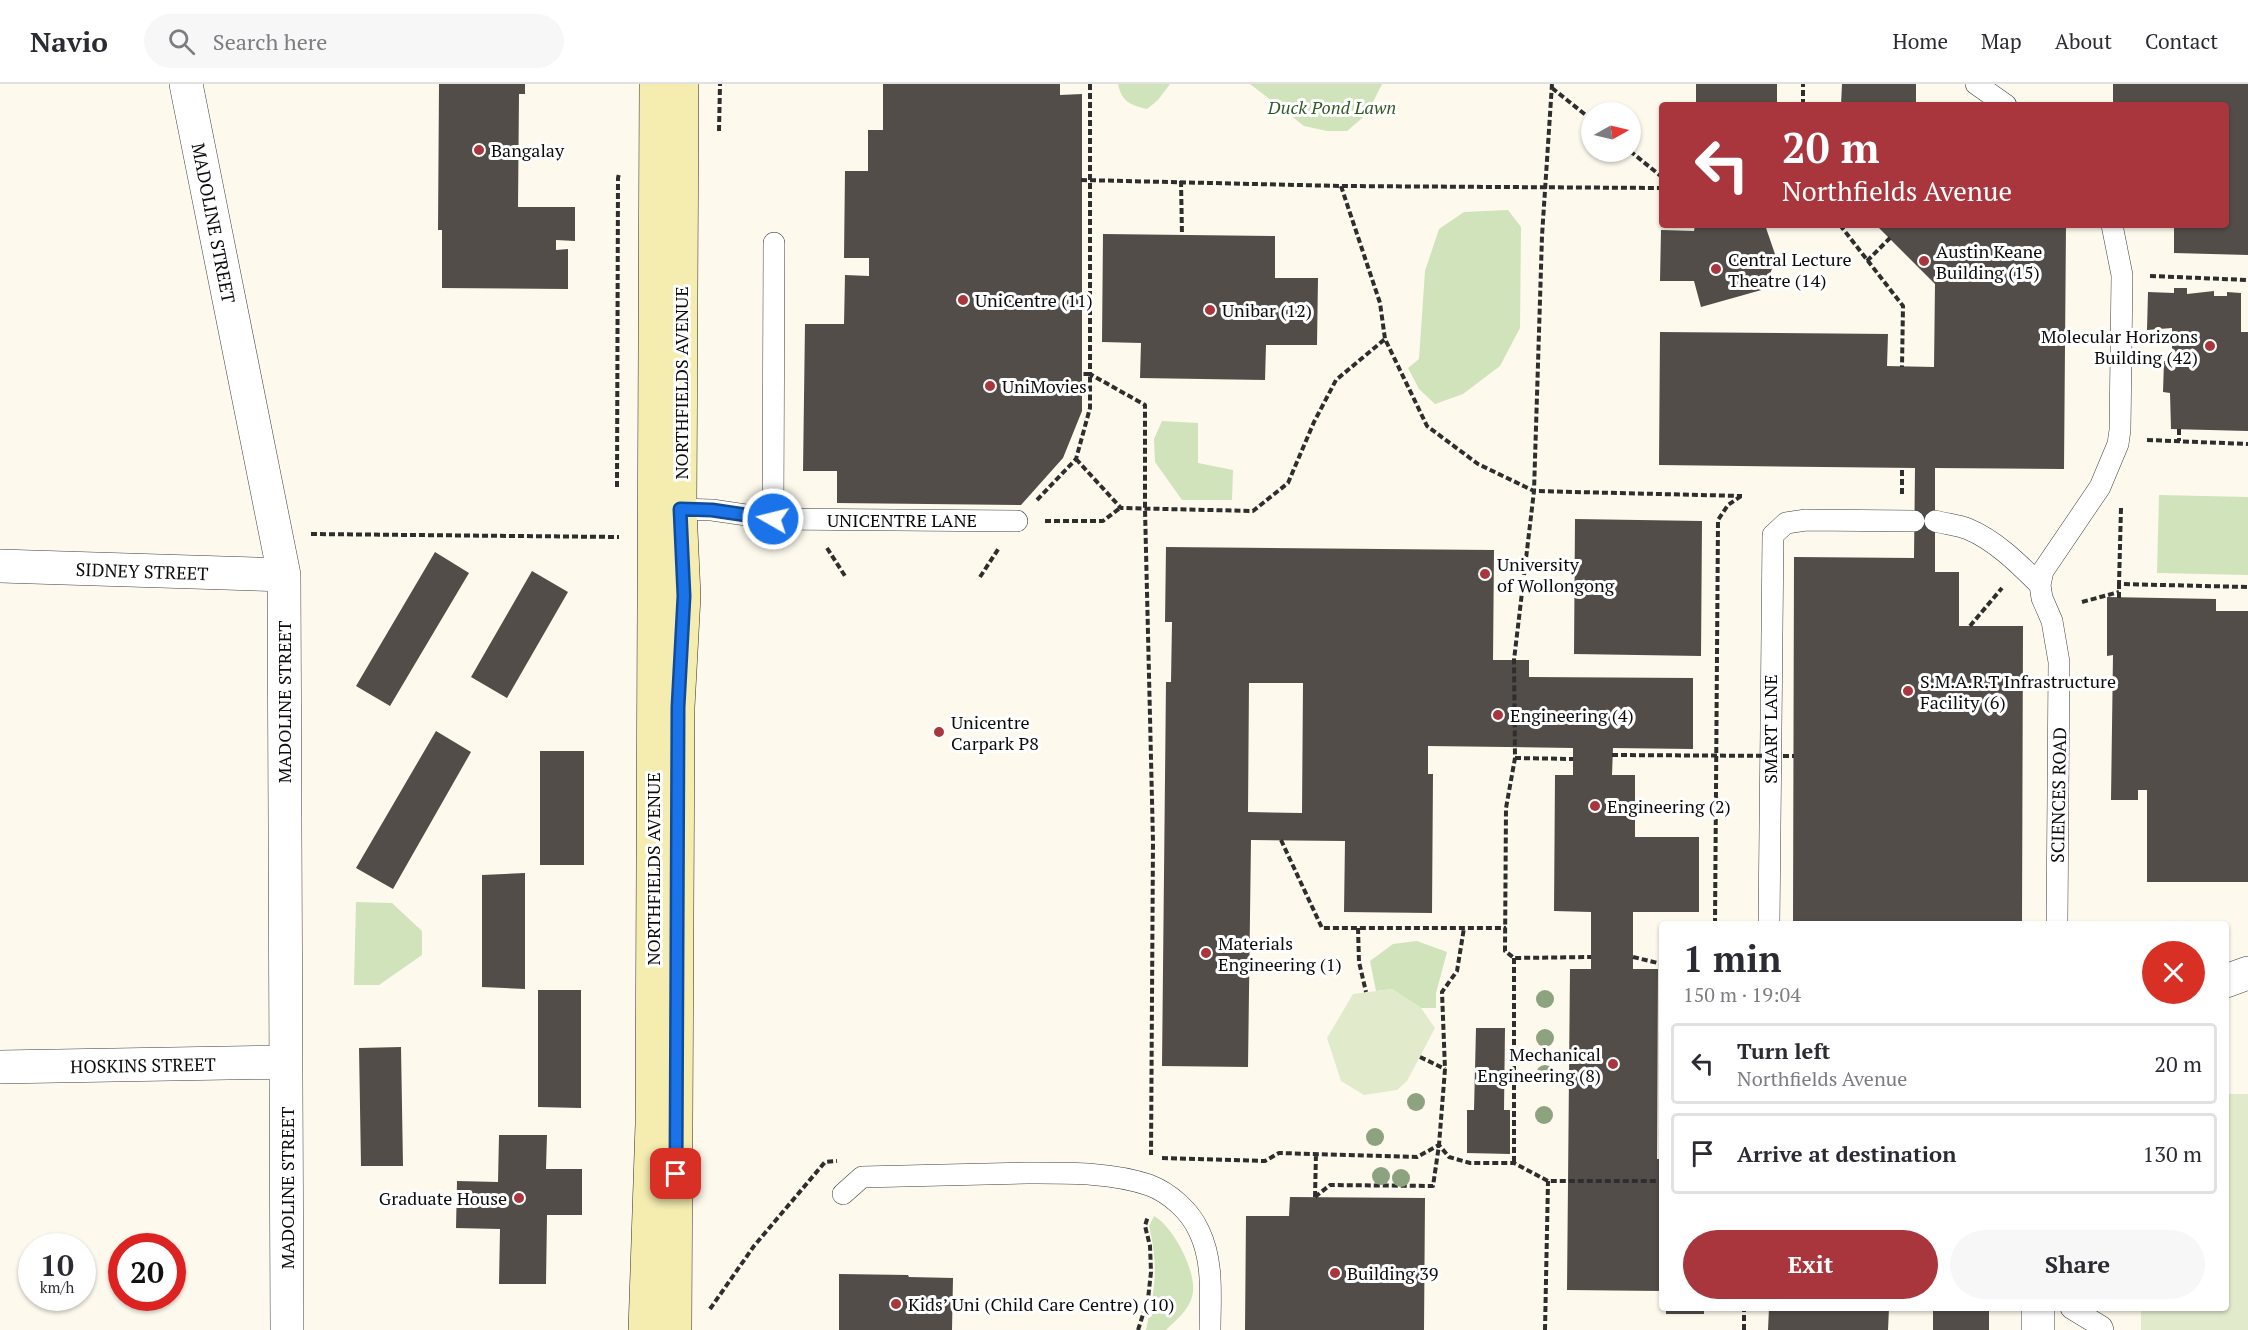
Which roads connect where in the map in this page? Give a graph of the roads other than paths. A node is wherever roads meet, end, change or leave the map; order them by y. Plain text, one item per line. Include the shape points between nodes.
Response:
1 (186, 84) edge
2 (656, 84) edge
3 (682, 84) edge
4 (1976, 84) edge
5 (2002, 102) edge
6 (2113, 228) edge
7 (774, 243) dead end
8 (680, 509) junction
9 (773, 519) junction
10 (1017, 521) road end
11 (1914, 521) dead end
12 (1935, 521) dead end
13 (0, 566) edge
14 (284, 575) junction
15 (2040, 585) junction
16 (1769, 921) edge
17 (2056, 921) edge
18 (2248, 973) edge
19 (2229, 980) edge
20 (286, 1062) junction
21 (0, 1067) edge
22 (843, 1194) dead end
23 (2038, 1311) edge
24 (2076, 1311) edge
25 (287, 1330) edge
26 (645, 1330) edge
27 (675, 1330) edge
28 (1210, 1330) edge
29 (2038, 1330) edge
30 (2103, 1330) edge

1 - 14 street, MADOLINE STREET
2 - 26 main road, NORTHFIELDS AVENUE via 652,1113
3 - 8 main road, NORTHFIELDS AVENUE
4 - 5 lane
6 - 15 lane via 2122,274 2118,444 2100,488 2052,556
7 - 9 lane
8 - 9 lane, UNICENTRE LANE
8 - 27 main road, NORTHFIELDS AVENUE via 684,596 678,719
9 - 10 lane, UNICENTRE LANE
11 - 16 lane, SMART LANE via 1806,520 1786,523 1773,535
12 - 15 lane via 1984,537
13 - 14 street, SIDNEY STREET
14 - 20 street, MADOLINE STREET
15 - 17 lane, SCIENCES ROAD via 2052,621 2059,662
18 - 19 street
20 - 21 street, HOSKINS STREET
20 - 25 street, MADOLINE STREET
22 - 28 lane via 862,1177 1007,1173 1096,1175 1151,1186 1177,1203 1198,1229 1206,1247 1210,1267
23 - 29 street
24 - 30 lane

